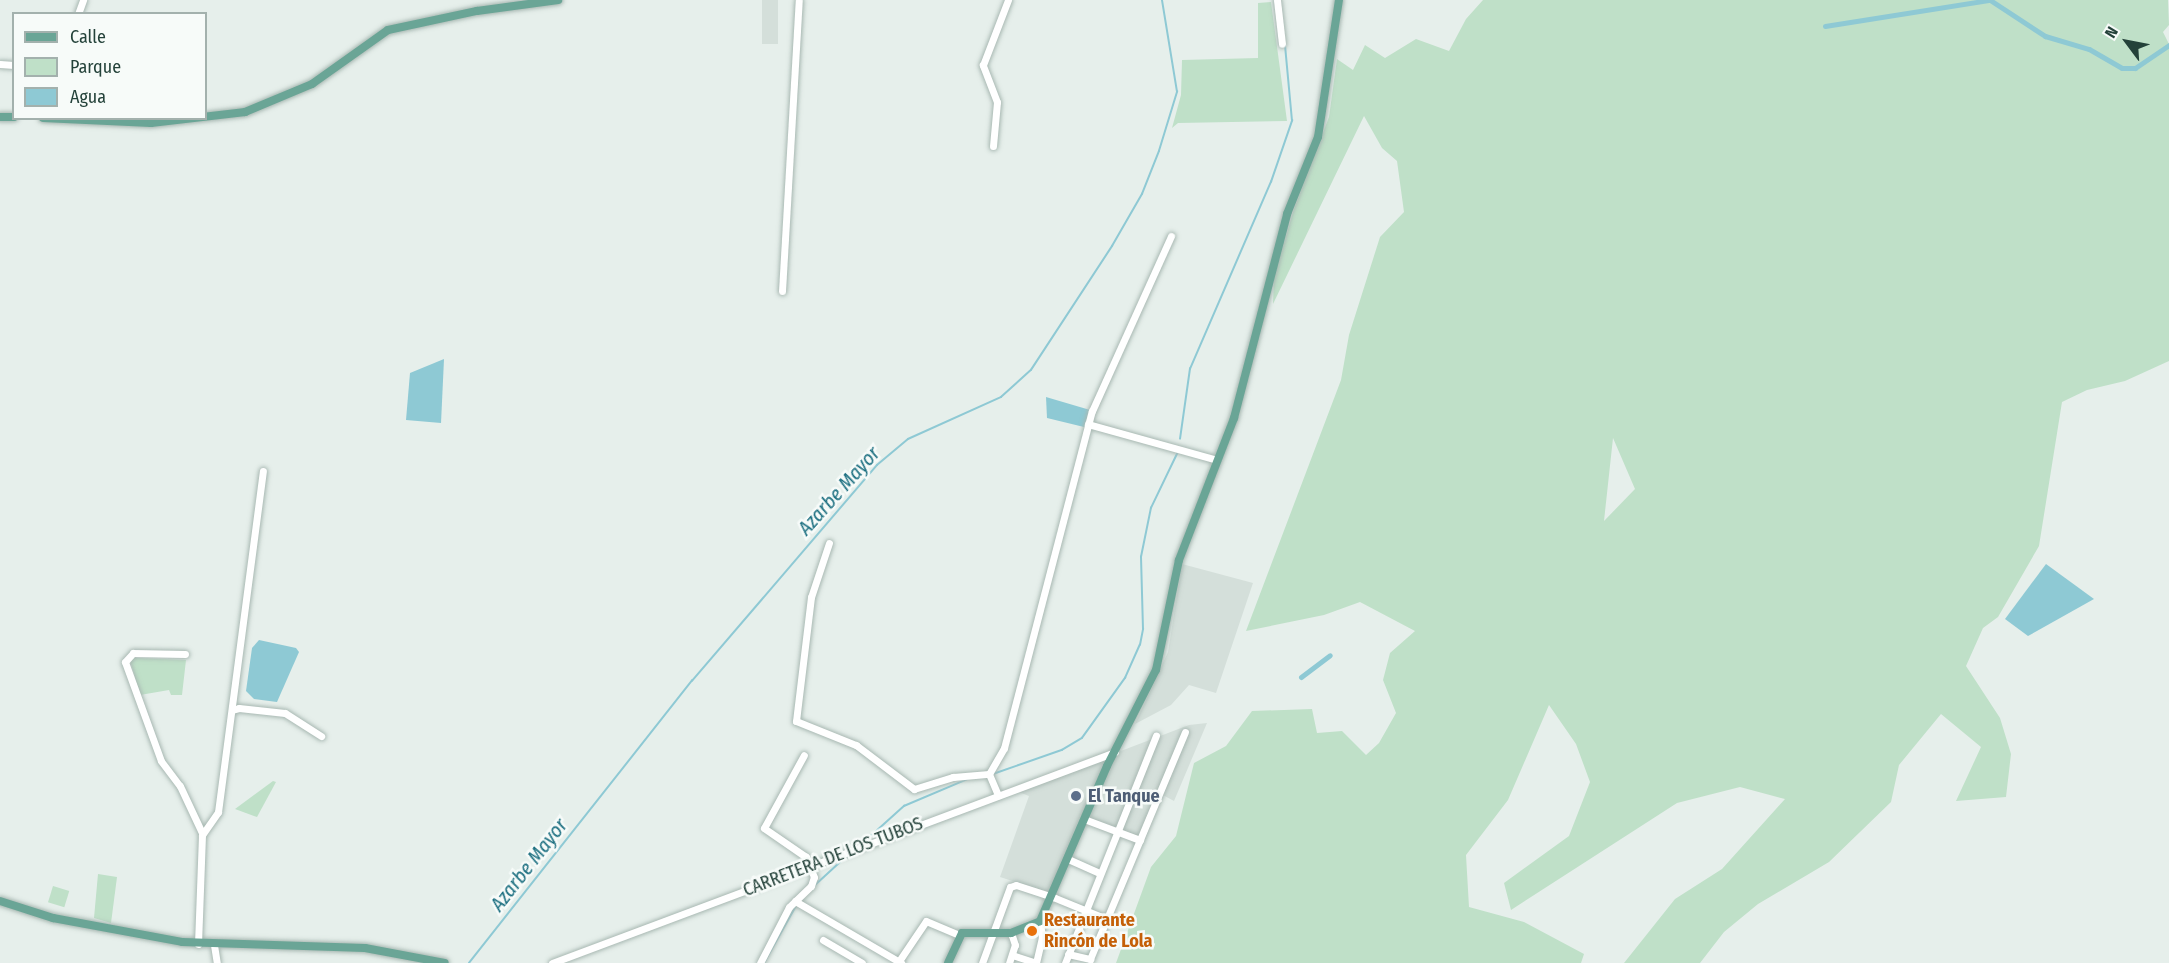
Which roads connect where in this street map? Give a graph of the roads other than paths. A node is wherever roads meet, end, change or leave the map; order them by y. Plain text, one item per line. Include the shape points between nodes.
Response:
1 (558, 0) edge
2 (799, 0) edge
3 (1008, 0) edge
4 (1277, 0) edge
5 (1339, 0) edge
6 (1282, 44) dead end
7 (207, 115) edge
8 (123, 120) edge
9 (147, 121) edge
10 (993, 146) dead end
11 (1171, 236) dead end
12 (782, 291) dead end
13 (1088, 424) junction
14 (1217, 460) junction
15 (263, 471) dead end
16 (829, 543) dead end
17 (185, 654) dead end
18 (232, 710) junction
19 (1185, 732) dead end
20 (321, 736) dead end
21 (1156, 736) dead end
22 (1115, 752) junction
23 (804, 755) dead end
24 (989, 774) junction
25 (998, 795) junction
26 (1084, 819) junction
27 (1117, 832) junction
28 (202, 833) junction
29 (1140, 840) junction
30 (1068, 859) junction
31 (811, 866) junction
32 (1100, 873) junction
33 (1053, 897) junction
34 (0, 901) edge
35 (795, 901) junction
36 (1084, 910) junction
37 (1107, 919) junction
38 (1040, 921) junction
39 (993, 933) junction
40 (1011, 933) junction
41 (959, 935) junction
42 (823, 940) dead end
43 (198, 944) junction
44 (214, 945) junction
45 (1068, 954) junction
46 (1012, 955) junction
47 (900, 962) edge
48 (217, 963) edge
49 (444, 963) edge
50 (552, 963) edge
51 (760, 963) edge
52 (862, 963) edge
53 (948, 963) edge
54 (981, 963) edge
55 (1009, 963) edge
56 (1036, 963) edge
57 (1065, 963) edge

1 - 7 main road via 477,11 388,30 312,84 245,112
2 - 12 street
3 - 10 street via 983,65 997,102
4 - 6 street
5 - 14 main road via 1318,136 1287,214 1244,386
8 - 9 main road
11 - 13 street
13 - 14 street
13 - 24 street via 1004,748
14 - 22 main road via 1179,560 1156,670
15 - 18 street
16 - 24 street via 810,597 796,721 856,745 914,789 961,776
17 - 28 street via 133,653 125,662 161,761 180,786
18 - 20 street via 285,714
18 - 28 street via 218,812
19 - 29 street
21 - 27 street
22 - 25 street, CARRETERA DE LOS TUBOS
22 - 26 main road
23 - 31 street via 764,828 806,856
24 - 25 street
25 - 31 street, CARRETERA DE LOS TUBOS
26 - 27 street
26 - 30 main road
27 - 29 street
27 - 32 street
28 - 43 street
29 - 37 street
30 - 32 street
30 - 33 main road
31 - 35 street via 813,882
31 - 50 street, CARRETERA DE LOS TUBOS
32 - 36 street
33 - 36 street
33 - 38 main road
33 - 39 street via 1016,885 1010,887
34 - 43 main road via 53,918
35 - 47 street
35 - 51 street
36 - 37 street
36 - 45 street
37 - 45 street via 1089,960
38 - 40 main road
38 - 56 street via 1042,938
39 - 40 main road
39 - 41 main road
39 - 54 street
40 - 46 street via 1015,945
41 - 47 street via 926,921
41 - 53 main road
42 - 52 street
43 - 44 main road
44 - 48 street
44 - 49 main road via 365,948
45 - 57 street
46 - 55 street
46 - 56 street

